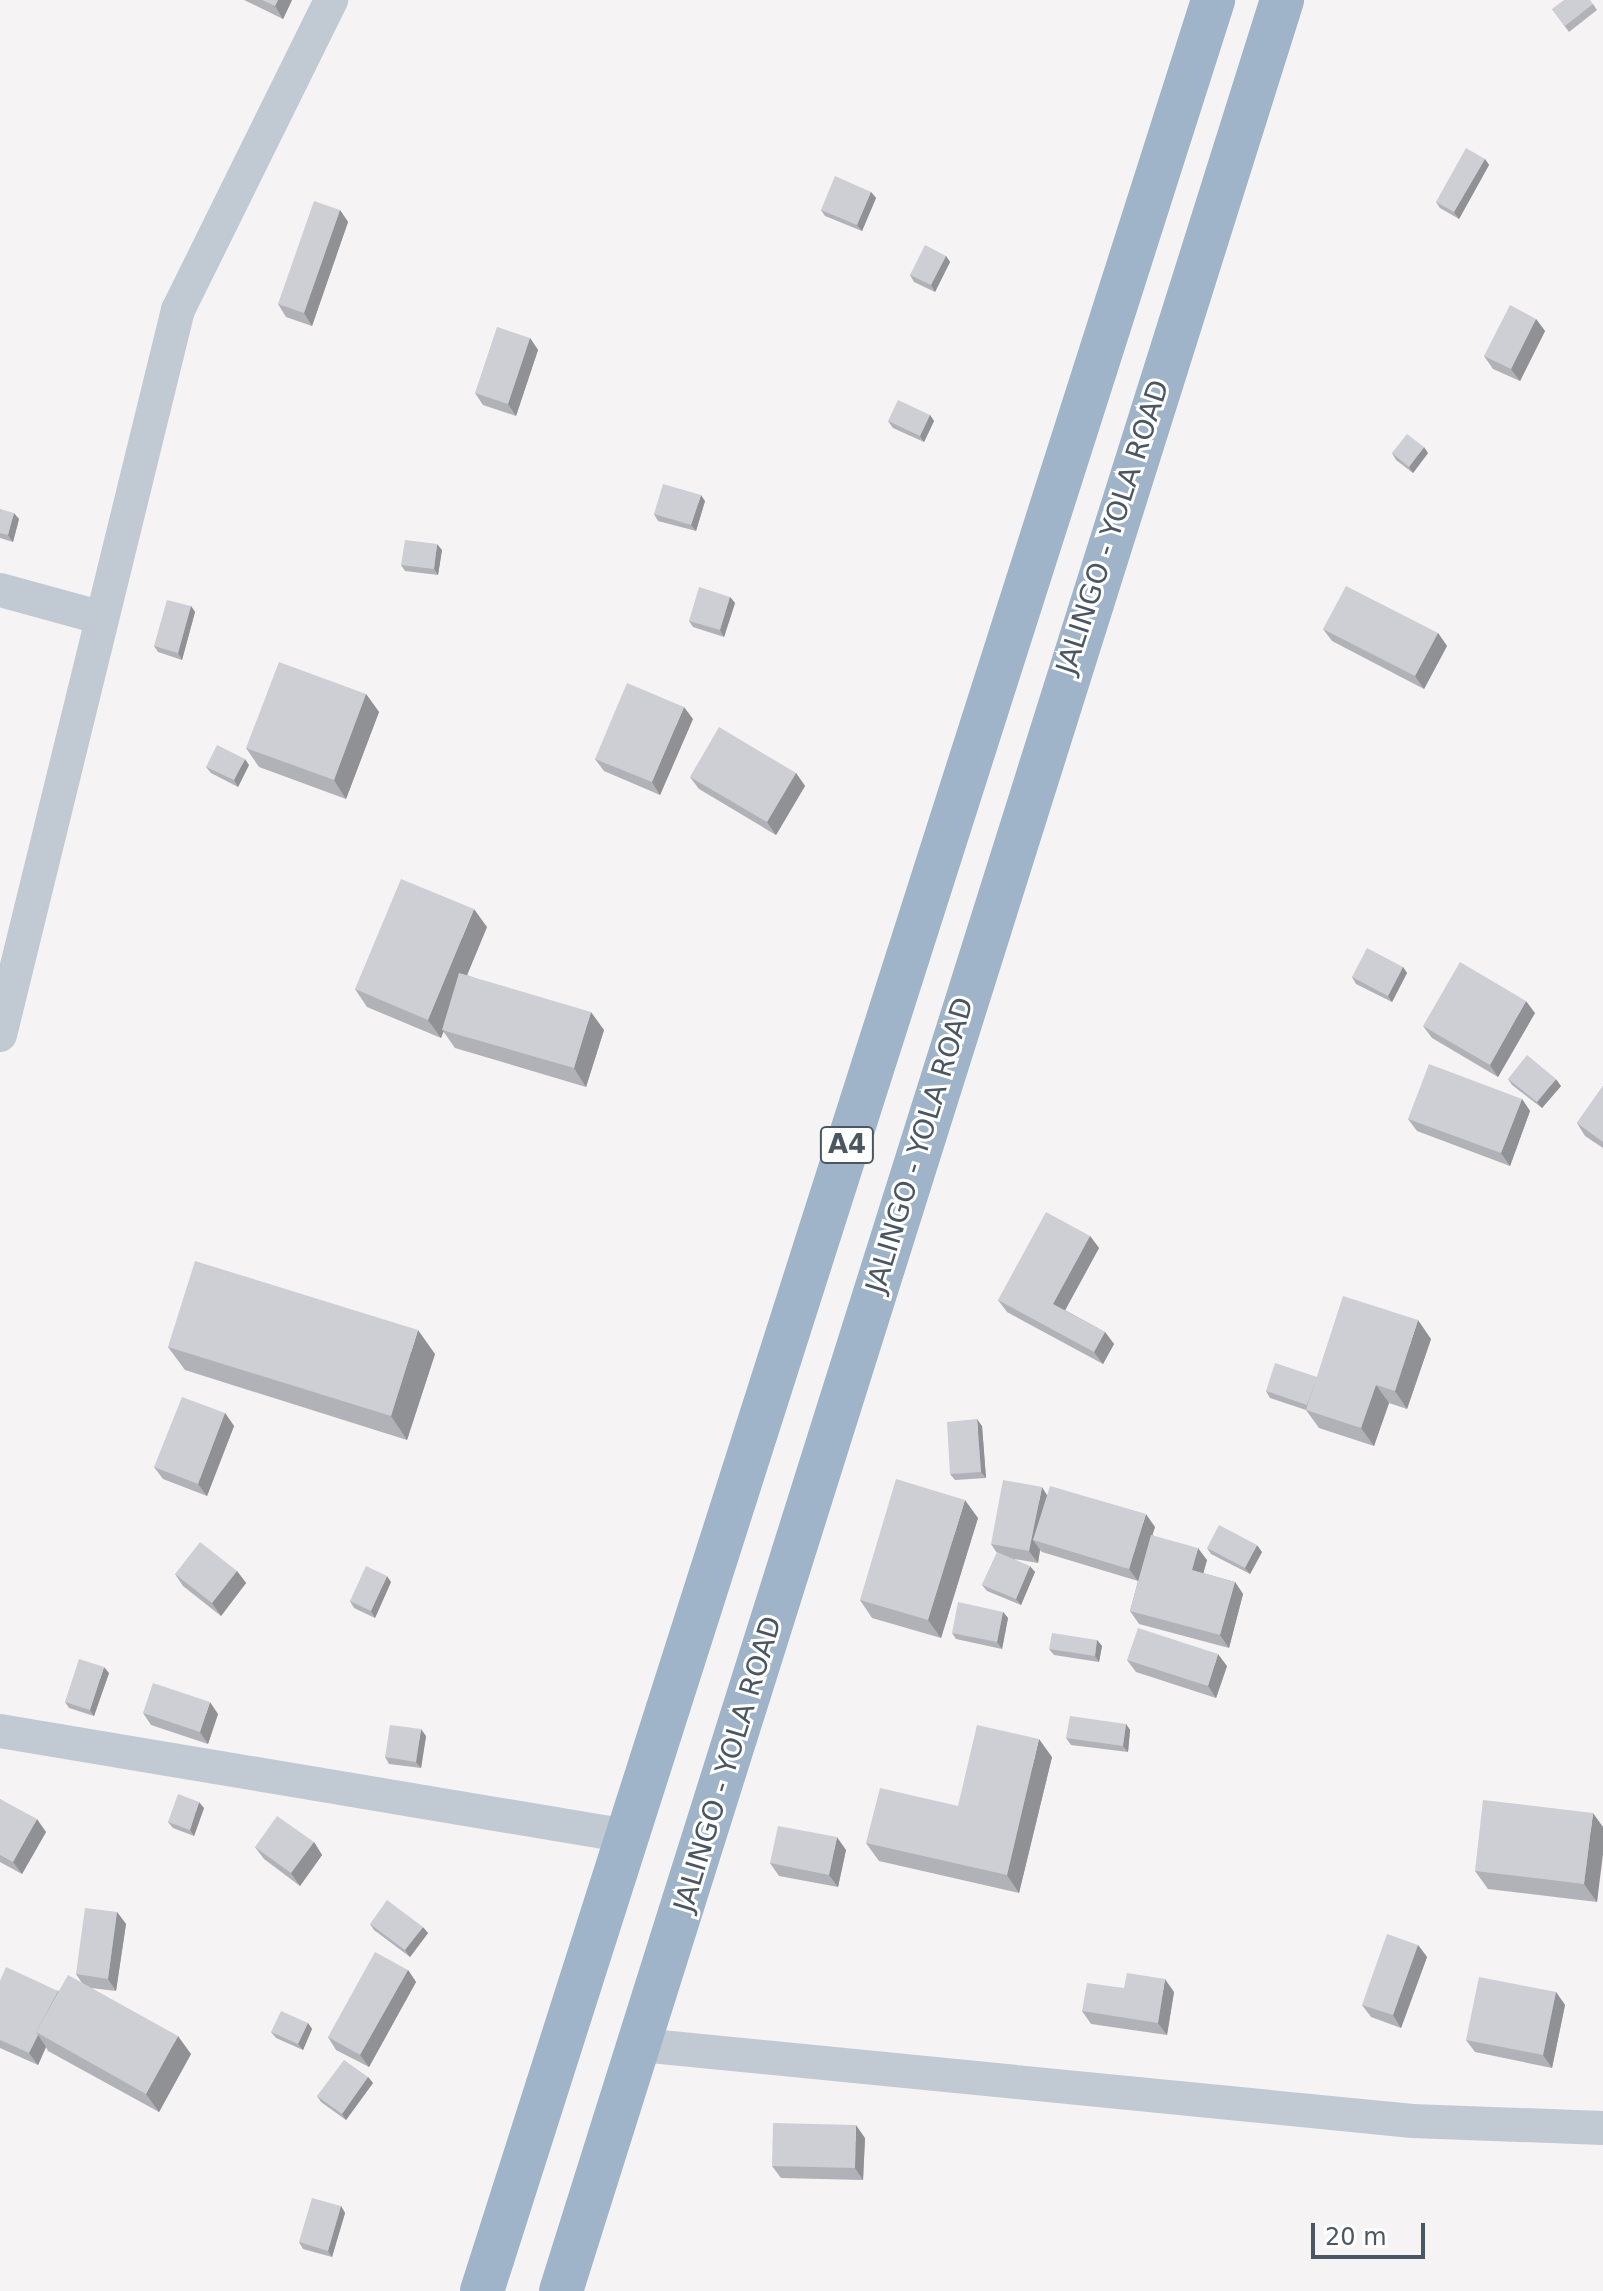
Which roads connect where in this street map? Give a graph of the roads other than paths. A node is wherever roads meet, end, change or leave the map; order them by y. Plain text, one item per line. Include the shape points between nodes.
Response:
1 (331, 0) edge
2 (1213, 0) edge
3 (1282, 0) edge
4 (0, 590) edge
5 (99, 617) junction
6 (0, 1035) edge
7 (0, 1731) edge
8 (627, 1836) junction
9 (641, 2045) junction
10 (1603, 2128) edge
11 (482, 2291) edge
12 (561, 2291) edge

1 - 5 street via 178,310
2 - 8 highway, A4
3 - 9 highway, JALINGO - YOLA ROAD / A4
4 - 5 street
5 - 6 street
7 - 8 street
8 - 11 highway, A4
9 - 10 street via 1412,2121
9 - 12 highway, JALINGO - YOLA ROAD / A4

